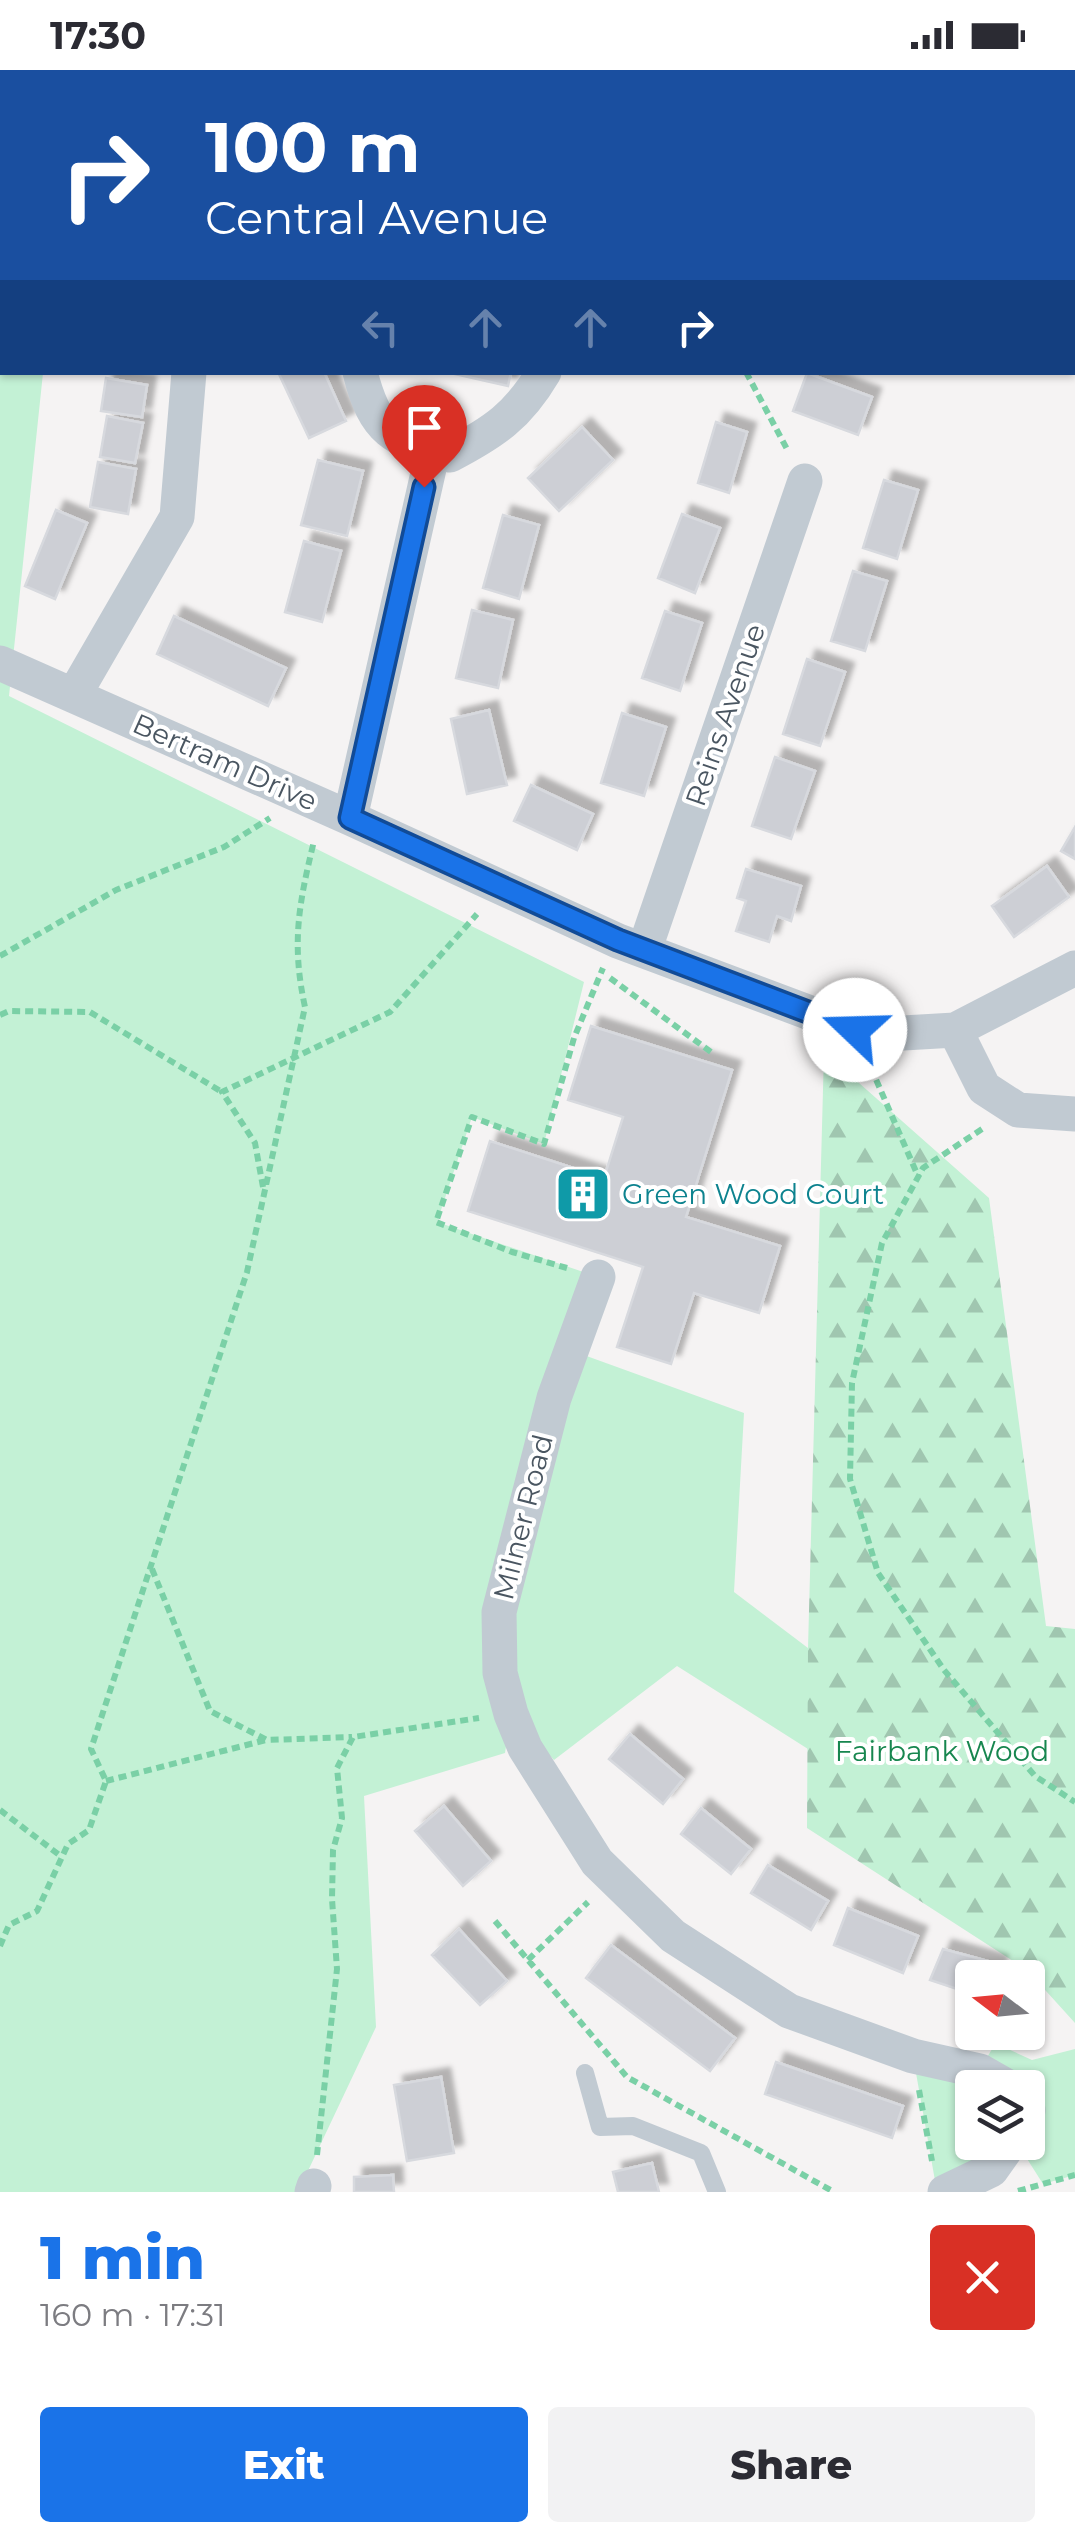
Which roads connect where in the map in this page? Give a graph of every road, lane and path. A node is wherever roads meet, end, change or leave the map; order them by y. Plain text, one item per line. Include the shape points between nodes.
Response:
1 (189, 375) edge
2 (361, 375) edge
3 (542, 375) edge
4 (748, 375) edge
5 (433, 451) junction
6 (804, 481) joint
7 (0, 663) edge
8 (74, 695) junction
9 (326, 807) junction
10 (501, 887) junction
11 (631, 944) junction
12 (0, 956) edge
13 (1075, 968) edge
14 (601, 972) junction
15 (0, 1015) edge
16 (855, 1030) junction
17 (955, 1030) junction
18 (711, 1052) dead end
19 (294, 1060) junction
20 (222, 1092) junction
21 (1018, 1110) junction
22 (1075, 1114) edge
23 (918, 1177) junction
24 (264, 1194) junction
25 (598, 1277) joint
26 (151, 1567) junction
27 (511, 1714) junction
28 (353, 1737) junction
29 (267, 1740) junction
30 (106, 1781) junction
31 (1075, 1802) edge
32 (0, 1810) edge
33 (62, 1858) junction
34 (614, 1878) junction
35 (495, 1922) dead end
36 (0, 1946) edge
37 (528, 1960) junction
38 (912, 2056) junction
39 (975, 2070) edge
40 (585, 2073) dead end
41 (998, 2160) edge
42 (1075, 2175) edge
43 (939, 2182) edge
44 (313, 2189) edge
45 (717, 2192) edge
46 (834, 2192) edge
47 (1013, 2192) edge

1 - 8 street via 177,517
2 - 5 street via 376,419 396,438
3 - 5 street via 493,433 450,455
4 - 6 path
5 - 9 street
6 - 11 street, Reins Avenue
7 - 8 street, Bertram Drive
8 - 9 street, Bertram Drive
9 - 10 street, Bertram Drive
9 - 12 path via 116,890
9 - 19 path via 298,903 296,967 305,1007
10 - 11 street, Bertram Drive
10 - 19 path via 390,1012
11 - 14 path
11 - 16 street, Bertram Drive
13 - 17 street
14 - 18 path
14 - 25 path via 544,1144 472,1117 436,1222
15 - 20 path via 90,1012
16 - 17 street, Bertram Drive
16 - 23 path
17 - 21 street via 984,1088
19 - 20 path
19 - 24 path
20 - 24 path via 254,1143
21 - 22 street
21 - 23 path via 954,1144
23 - 31 path via 882,1242 852,1383 850,1479 878,1572 944,1670 1035,1776
24 - 26 path via 248,1272
25 - 27 street, Milner Road via 554,1398 499,1612 500,1673
26 - 29 path via 210,1711
26 - 30 path via 91,1749
27 - 28 path
27 - 34 street, Milner Road via 596,1862
28 - 29 path
28 - 44 path via 338,1768 342,1818 333,1850 332,1900 337,1968
29 - 30 path
30 - 33 path via 89,1830 68,1844
32 - 33 path
33 - 36 path via 37,1912 10,1925
34 - 37 path
34 - 38 street, Milner Road via 674,1936 790,2011
35 - 37 path
37 - 46 path via 627,2077
38 - 39 street, Milner Road
38 - 43 path
40 - 45 lane via 600,2127 633,2126 701,2153
41 - 43 street via 990,2170
42 - 47 path

